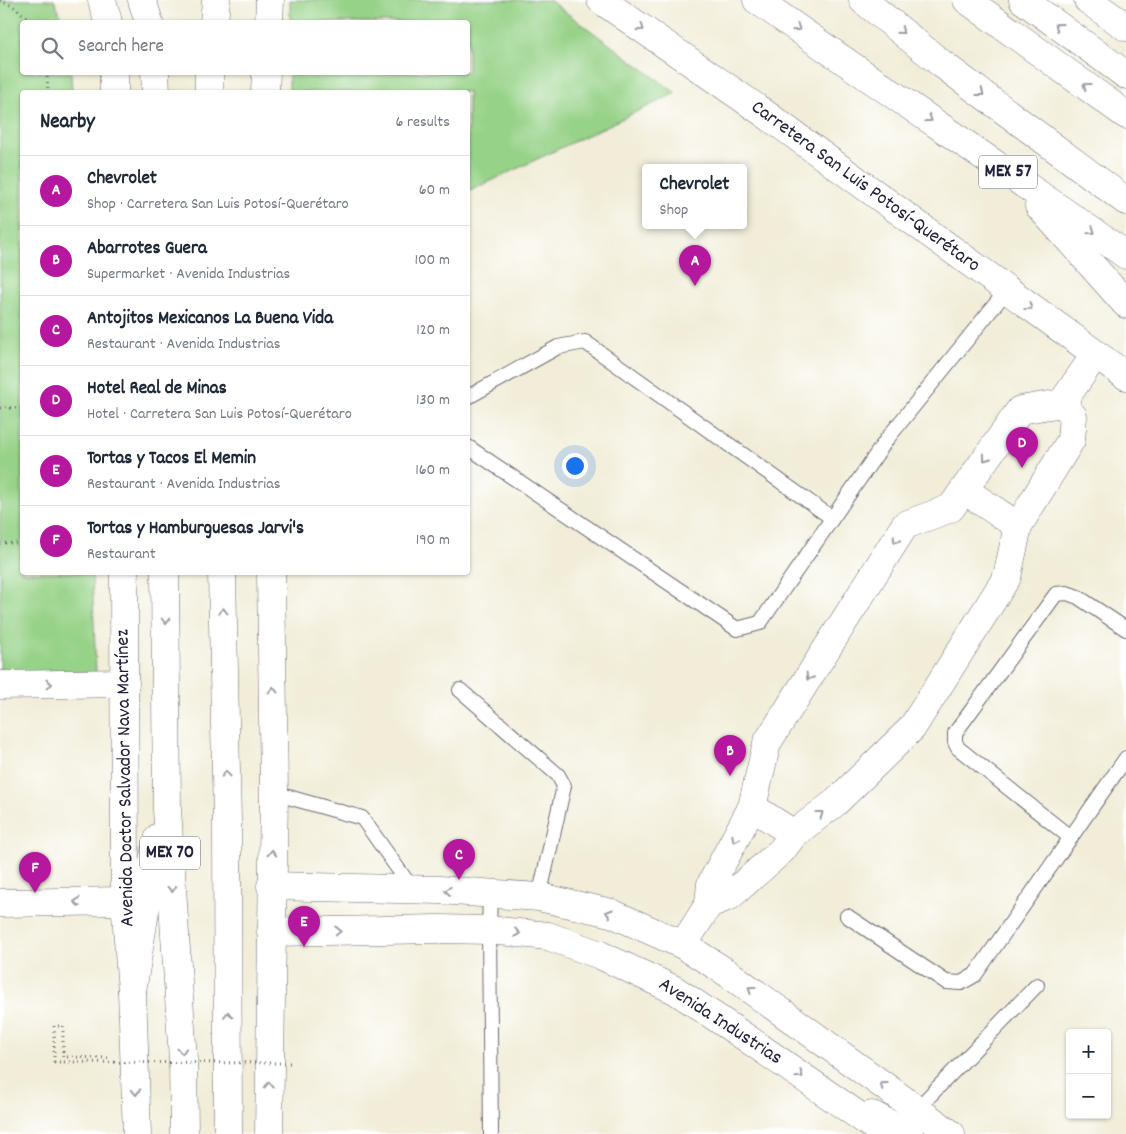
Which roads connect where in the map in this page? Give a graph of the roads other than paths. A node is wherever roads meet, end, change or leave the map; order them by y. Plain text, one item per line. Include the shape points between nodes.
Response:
1 (102, 0) edge
2 (142, 0) edge
3 (216, 0) edge
4 (270, 0) edge
5 (601, 0) edge
6 (757, 0) edge
7 (863, 0) edge
8 (967, 0) edge
9 (1023, 0) edge
10 (1097, 3) edge
11 (107, 20) edge
12 (148, 20) edge
13 (214, 20) edge
14 (269, 20) edge
15 (1126, 27) edge
16 (105, 75) edge
17 (114, 75) edge
18 (155, 75) edge
19 (209, 75) edge
20 (266, 75) edge
21 (1126, 75) edge
22 (105, 90) edge
23 (114, 90) edge
24 (156, 90) edge
25 (209, 90) edge
26 (265, 90) edge
27 (1126, 115) edge
28 (1010, 173) junction
29 (1126, 201) edge
30 (1126, 254) edge
31 (1007, 290) junction
32 (1126, 304) edge
33 (1095, 355) junction
34 (1126, 376) edge
35 (470, 396) edge
36 (1062, 403) junction
37 (470, 448) edge
38 (964, 490) junction
39 (832, 518) junction
40 (1018, 526) junction
41 (110, 575) edge
42 (124, 575) edge
43 (166, 575) edge
44 (222, 575) edge
45 (271, 575) edge
46 (1126, 629) edge
47 (125, 671) junction
48 (0, 685) edge
49 (460, 690) dead end
50 (1126, 758) edge
51 (274, 793) junction
52 (752, 806) junction
53 (167, 809) junction
54 (794, 834) junction
55 (1071, 838) junction
56 (272, 886) junction
57 (413, 890) junction
58 (490, 893) junction
59 (539, 897) junction
60 (126, 901) junction
61 (0, 903) edge
62 (709, 904) junction
63 (847, 916) dead end
64 (489, 930) junction
65 (272, 932) junction
66 (683, 945) junction
67 (1037, 985) dead end
68 (132, 991) junction
69 (842, 1104) junction
70 (928, 1128) edge
71 (137, 1134) edge
72 (184, 1134) edge
73 (228, 1134) edge
74 (269, 1134) edge
75 (490, 1134) edge
76 (885, 1134) edge

1 - 11 main road
2 - 12 main road
3 - 13 main road
4 - 14 main road
5 -> 31 main road, Carretera San Luis Potosí-Querétaro via 764,113
6 -> 28 main road, MEX 57
7 -> 29 main road via 942,64
27 -> 8 main road
21 -> 9 main road
10 - 15 main road
16 - 22 main road
17 - 23 main road
18 - 24 main road
19 - 25 main road
20 - 26 main road
28 -> 30 main road, MEX 57
28 - 32 main road
31 -> 33 main road, Carretera San Luis Potosí-Querétaro
31 - 39 lane via 887,439
33 - 34 main road, Carretera San Luis Potosí-Querétaro
33 - 36 main road
35 - 39 lane via 558,347 585,342
36 -> 38 main road via 1020,410
36 - 40 main road via 1073,416 1071,440
37 - 39 lane via 737,629 760,623
38 - 40 main road
38 -> 52 main road via 951,508 905,525 767,743
54 -> 40 main road via 836,802 912,728 1006,577
41 - 47 main road
42 - 47 main road, Avenida Doctor Salvador Nava Martínez
43 -> 53 main road, Avenida Doctor Salvador Nava Martínez / MEX 70
73 -> 44 main road, MEX 70 via 228,822
51 -> 45 main road
46 - 55 lane via 1078,597 1056,594 955,733 958,748
48 -> 47 main road
47 - 60 main road, Avenida Doctor Salvador Nava Martínez
49 - 59 lane via 558,775 564,786
50 - 55 lane
56 -> 51 main road
51 - 57 lane via 362,818
52 - 54 main road
52 -> 62 main road via 711,884
53 - 68 main road via 154,856
53 -> 72 main road, Avenida Doctor Salvador Nava Martínez / MEX 70 via 183,1060
54 - 62 main road via 782,850 730,896
55 - 63 lane via 975,975 961,982 946,982
56 - 57 main road, Avenida Industrias
56 - 65 main road
58 -> 57 main road, Avenida Industrias
58 - 59 main road, Avenida Industrias
58 - 64 lane
66 -> 59 main road, Avenida Industrias via 611,913
60 -> 61 main road
60 - 68 main road, Avenida Doctor Salvador Nava Martínez
62 - 66 main road
65 -> 64 main road, Avenida Industrias
64 -> 69 main road, Avenida Industrias via 548,936 600,955 675,990
64 - 75 lane
74 -> 65 main road
70 -> 66 main road, Avenida Industrias via 726,972
67 - 70 lane
68 -> 71 main road, Avenida Doctor Salvador Nava Martínez
69 - 70 main road
69 - 76 main road, Avenida Industrias

